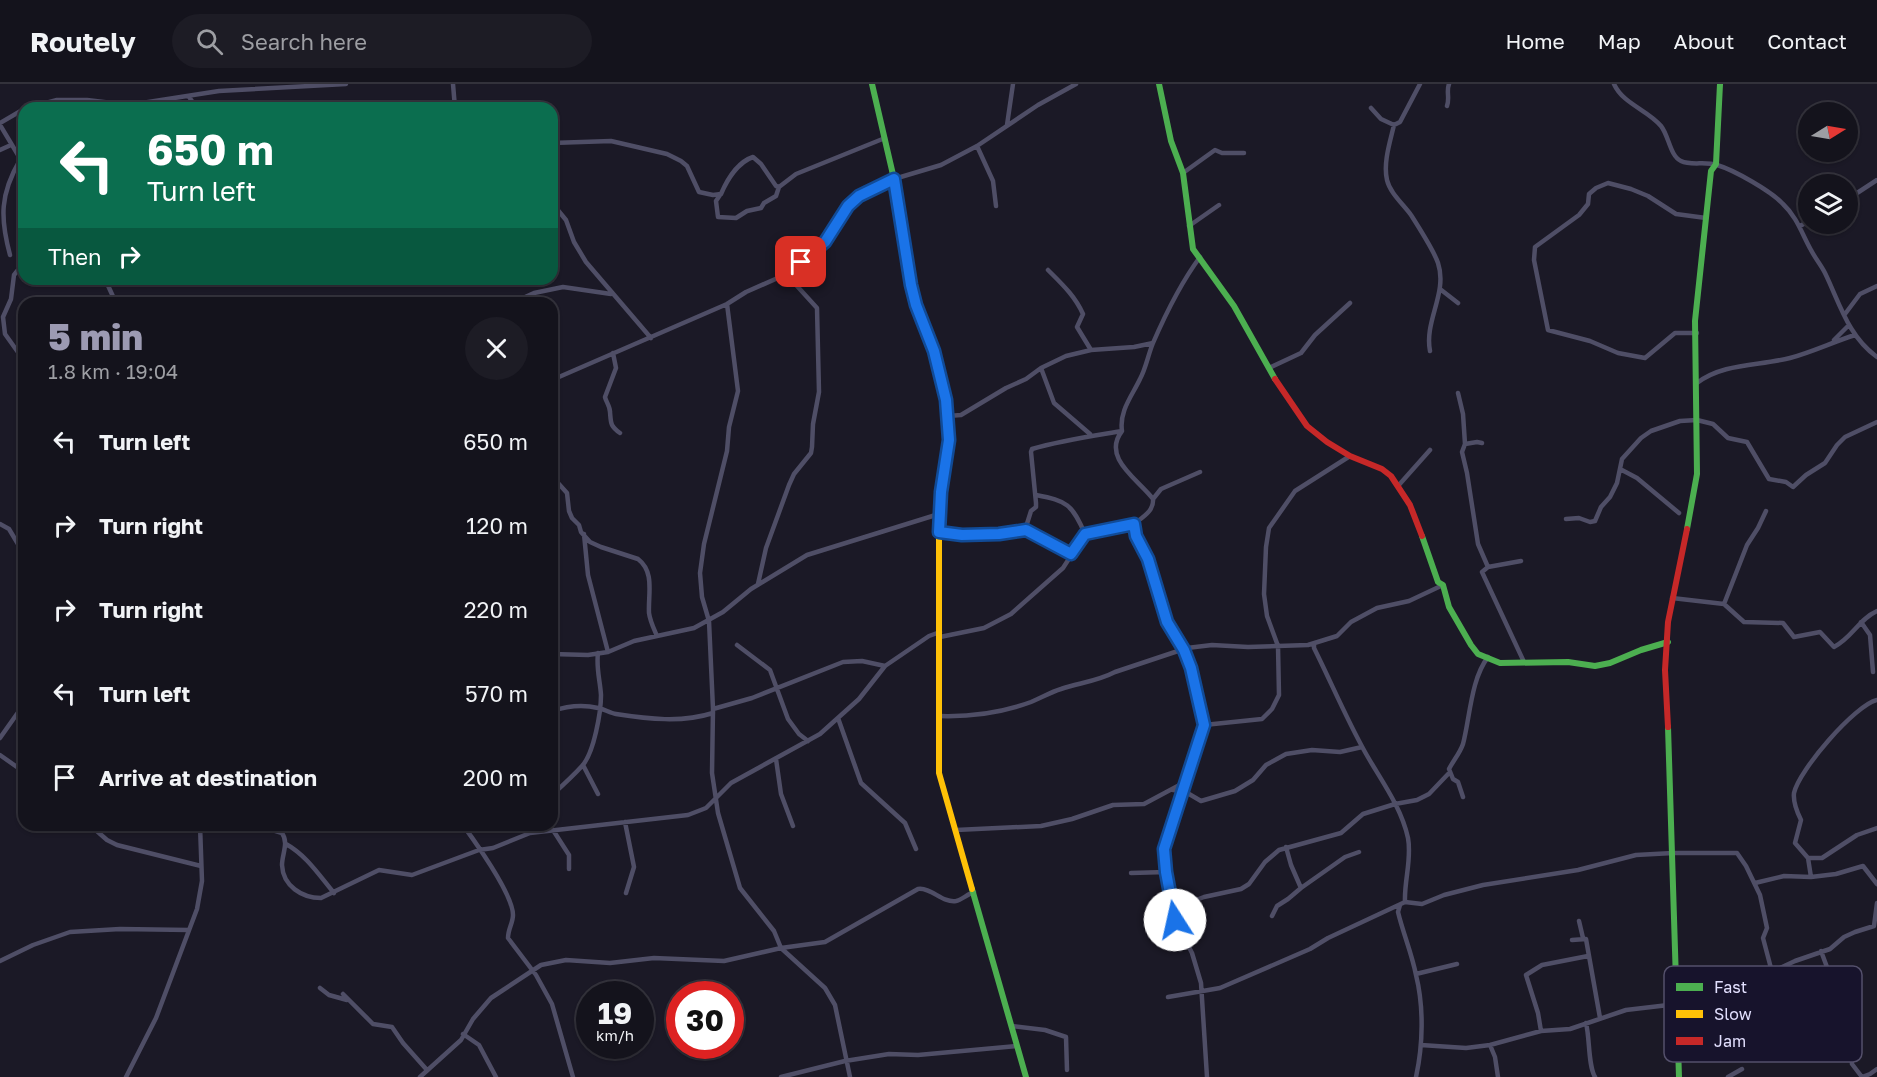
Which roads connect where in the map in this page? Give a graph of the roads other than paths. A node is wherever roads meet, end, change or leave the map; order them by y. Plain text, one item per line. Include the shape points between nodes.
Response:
1 (234, 84) edge
2 (346, 84) edge
3 (453, 84) edge
4 (872, 84) edge
5 (1013, 84) edge
6 (1076, 84) edge
7 (1159, 84) edge
8 (1420, 84) edge
9 (1449, 84) edge
10 (1614, 84) edge
11 (1720, 84) edge
12 (238, 90) junction
13 (189, 97) junction
14 (50, 102) edge
15 (104, 102) edge
16 (152, 102) edge
17 (193, 102) edge
18 (454, 102) edge
19 (1447, 106) dead end
20 (1371, 108) dead end
21 (18, 113) edge
22 (0, 124) edge
23 (1007, 125) junction
24 (1394, 125) junction
25 (885, 138) junction
26 (558, 143) edge
27 (11, 145) junction
28 (977, 146) junction
29 (0, 150) edge
30 (1244, 153) dead end
31 (18, 157) edge
32 (18, 163) edge
33 (1716, 164) junction
34 (1183, 173) junction
35 (894, 179) junction
36 (1877, 180) edge
37 (777, 188) junction
38 (1858, 192) edge
39 (721, 194) junction
40 (1219, 205) dead end
41 (996, 206) dead end
42 (558, 210) edge
43 (1706, 218) junction
44 (1798, 223) edge
45 (1190, 226) junction
46 (1804, 234) edge
47 (10, 255) dead end
48 (1200, 257) junction
49 (18, 270) edge
50 (1048, 270) dead end
51 (789, 273) junction
52 (1877, 286) edge
53 (1440, 289) junction
54 (611, 294) junction
55 (525, 297) edge
56 (1350, 303) dead end
57 (1458, 303) dead end
58 (728, 304) junction
59 (1845, 314) junction
60 (1849, 325) junction
61 (1696, 333) junction
62 (1855, 335) junction
63 (651, 338) junction
64 (1832, 342) junction
65 (1153, 343) junction
66 (1092, 350) junction
67 (1430, 351) dead end
68 (18, 352) edge
69 (613, 353) junction
70 (1877, 357) edge
71 (1041, 368) junction
72 (1269, 368) junction
73 (558, 377) edge
74 (1697, 383) junction
75 (1458, 393) dead end
76 (948, 416) junction
77 (1697, 420) junction
78 (1877, 422) edge
79 (1122, 431) junction
80 (620, 433) dead end
81 (1090, 434) junction
82 (1482, 443) dead end
83 (1465, 444) junction
84 (1430, 450) dead end
85 (1350, 456) junction
86 (1620, 469) junction
87 (1200, 472) dead end
88 (558, 483) edge
89 (1398, 486) junction
90 (1036, 495) junction
91 (1153, 498) junction
92 (1766, 511) dead end
93 (1678, 513) dead end
94 (939, 514) junction
95 (1566, 519) dead end
96 (0, 524) edge
97 (1134, 524) junction
98 (1026, 530) junction
99 (939, 532) junction
100 (1085, 534) junction
101 (587, 543) junction
102 (18, 544) edge
103 (1071, 554) junction
104 (1521, 561) dead end
105 (1488, 567) junction
106 (758, 585) junction
107 (1443, 585) junction
108 (1672, 598) junction
109 (1724, 604) junction
110 (1877, 611) edge
111 (709, 621) junction
112 (1861, 622) junction
113 (940, 635) junction
114 (657, 636) junction
115 (1668, 642) junction
116 (737, 645) dead end
117 (1278, 646) junction
118 (1312, 646) junction
119 (1184, 650) junction
120 (608, 652) junction
121 (598, 653) junction
122 (558, 654) edge
123 (1488, 657) junction
124 (1524, 662) junction
125 (885, 666) junction
126 (1873, 672) dead end
127 (776, 687) junction
128 (1877, 700) edge
129 (600, 708) junction
130 (558, 710) edge
131 (713, 711) junction
132 (18, 712) edge
133 (939, 716) junction
134 (838, 718) junction
135 (1204, 725) junction
136 (0, 738) edge
137 (808, 741) junction
138 (1362, 747) junction
139 (0, 755) edge
140 (776, 759) junction
141 (583, 765) junction
142 (18, 768) edge
143 (1450, 772) junction
144 (1187, 781) junction
145 (558, 789) edge
146 (1173, 790) junction
147 (1184, 791) junction
148 (598, 794) dead end
149 (717, 797) junction
150 (1463, 797) dead end
151 (1395, 804) junction
152 (625, 822) junction
153 (793, 826) dead end
154 (558, 827) edge
155 (1877, 828) edge
156 (956, 830) junction
157 (97, 831) edge
158 (200, 831) edge
159 (277, 831) edge
160 (466, 831) edge
161 (538, 831) edge
162 (552, 831) edge
163 (530, 833) joint
164 (286, 844) junction
165 (1286, 847) junction
166 (916, 849) dead end
167 (480, 850) junction
168 (1359, 852) dead end
169 (1673, 853) junction
170 (1808, 858) junction
171 (201, 866) junction
172 (569, 869) dead end
173 (1166, 872) junction
174 (1131, 873) dead end
175 (1811, 877) junction
176 (1755, 883) junction
177 (1877, 884) edge
178 (1301, 888) junction
179 (334, 892) junction
180 (974, 892) junction
181 (626, 893) dead end
182 (1877, 903) edge
183 (1403, 904) junction
184 (1172, 905) junction
185 (1391, 908) junction
186 (1398, 912) junction
187 (1272, 916) dead end
188 (1579, 921) dead end
189 (189, 930) junction
190 (1582, 938) junction
191 (1572, 940) dead end
192 (781, 948) junction
193 (1821, 951) junction
194 (1588, 956) junction
195 (0, 961) edge
196 (1457, 964) dead end
197 (1676, 966) edge
198 (1770, 966) edge
199 (1786, 966) edge
200 (1826, 966) edge
201 (533, 970) junction
202 (1416, 974) junction
203 (320, 988) dead end
204 (1202, 992) junction
205 (343, 994) dead end
206 (1168, 997) dead end
207 (350, 1001) junction
208 (1664, 1006) edge
209 (1600, 1018) junction
210 (1586, 1023) junction
211 (1012, 1026) junction
212 (1540, 1031) junction
213 (464, 1034) junction
214 (1421, 1045) junction
215 (1490, 1045) junction
216 (1017, 1046) junction
217 (845, 1060) junction
218 (1678, 1062) edge
219 (1852, 1062) edge
220 (1877, 1069) edge
221 (427, 1070) junction
222 (1067, 1070) dead end
223 (1742, 1070) dead end
224 (126, 1077) edge
225 (420, 1077) edge
226 (496, 1077) edge
227 (573, 1077) edge
228 (781, 1077) edge
229 (850, 1077) edge
230 (1026, 1077) edge
231 (1207, 1077) edge
232 (1416, 1077) edge
233 (1498, 1077) edge
234 (1595, 1077) edge
235 (1679, 1077) edge
236 (1728, 1077) edge

1 - 12 street
2 - 12 street
3 - 18 street
4 - 25 street
5 - 23 street
6 - 23 street
7 - 34 street via 1171,141
8 - 24 street via 1400,122
9 - 19 street
10 - 33 street via 1626,99 1661,126 1678,159
11 - 33 street
12 - 13 street
13 - 16 street
13 - 17 street
14 - 15 street
20 - 24 street
21 - 22 street
22 - 27 street
23 - 28 street
24 - 53 street via 1387,183 1411,214 1438,263
25 - 35 street
25 - 37 street via 796,174
26 - 39 street via 611,141 667,154 687,166 699,192
27 - 29 street
27 - 31 street
28 - 35 street via 941,165
28 - 41 street via 993,181
30 - 34 street via 1215,150
32 - 47 street via 8,178 1,208
33 - 43 street via 1711,171
33 - 44 street via 1776,197
34 - 45 street
35 - 51 street via 859,196 825,242
35 - 76 street via 911,285 941,375
36 - 38 street
37 - 39 street via 756,158 750,157 732,175
37 - 39 street via 776,196 760,208 736,218 718,217 716,201
40 - 45 street
42 - 54 street via 579,251
43 - 61 street
43 - 61 street via 1676,214 1648,196 1608,183 1589,194 1588,204 1580,215 1535,247 1548,330 1645,358 1675,333
45 - 48 street via 1193,249
46 - 59 street
48 - 65 street via 1173,298
48 - 72 street via 1234,306
49 - 68 street via 3,317 5,334
50 - 66 street via 1080,307 1083,315 1077,327
51 - 58 street
51 - 106 street via 817,308 819,392 811,453 789,485 766,548
52 - 59 street via 1860,294
53 - 57 street
53 - 67 street
54 - 55 street via 563,287
54 - 63 street
56 - 72 street via 1301,352
58 - 63 street
58 - 111 street via 738,391 700,573
59 - 60 street
60 - 62 street
60 - 64 street
61 - 74 street
62 - 64 street
62 - 70 street
63 - 69 street
64 - 74 street via 1775,362 1729,368
65 - 66 street
65 - 79 street via 1126,405
66 - 71 street
69 - 73 street
69 - 80 street via 616,368 605,397 610,408 609,422
71 - 76 street via 961,415
71 - 81 street via 1054,403
72 - 85 street via 1307,426
74 - 77 street
75 - 83 street
76 - 94 street via 949,440
77 - 78 street via 1713,424 1728,438 1747,442 1769,479 1793,487 1826,463 1845,437
77 - 86 street via 1651,431 1622,459
77 - 108 street via 1697,474
79 - 81 street
79 - 91 street via 1116,448 1120,462
81 - 90 street via 1032,449
82 - 83 street
83 - 105 street via 1462,452 1478,544
84 - 89 street
85 - 89 street via 1382,469
85 - 117 street via 1295,491 1269,528 1263,594
86 - 93 street via 1637,478
86 - 95 street via 1617,483 1594,521
87 - 91 street via 1161,489
88 - 101 street via 567,492 568,511
89 - 107 street via 1419,524 1426,553 1438,582
90 - 98 street via 1036,507
90 - 100 street via 1062,501 1076,514
91 - 97 street via 1150,511
92 - 109 street via 1747,545
94 - 99 street
94 - 106 street via 807,555
96 - 102 street via 9,529
97 - 100 street
97 - 119 street via 1167,622
98 - 99 street via 962,535
98 - 103 street
99 - 113 street
100 - 103 street
101 - 114 street via 644,564 649,574 649,614
101 - 120 street via 592,596
103 - 113 street via 1062,568 1011,614 984,628
104 - 105 street
105 - 124 street via 1482,572 1484,578
106 - 111 street
107 - 118 street via 1409,601 1377,608 1351,622 1336,636
107 - 123 street via 1449,607 1471,645 1478,654
108 - 109 street
108 - 115 street
109 - 112 street via 1744,622 1783,623 1794,637 1820,632 1834,647
110 - 112 street
111 - 114 street
111 - 131 street
112 - 126 street via 1870,636
113 - 125 street via 929,636
113 - 133 street
114 - 120 street
115 - 124 street via 1594,666
115 - 169 street via 1665,670
116 - 127 street via 770,669
117 - 118 street
117 - 119 street via 1212,645
117 - 135 street via 1279,694 1272,709 1262,719
118 - 138 street
119 - 133 street via 1009,709 990,714
119 - 135 street
120 - 121 street
121 - 122 street
121 - 129 street
123 - 124 street via 1500,663
123 - 143 street via 1476,678 1462,747
125 - 127 street via 852,660
125 - 134 street
127 - 131 street
127 - 137 street via 788,719
128 - 170 street via 1868,702 1837,730 1809,765 1794,792 1801,820 1795,843
129 - 130 street via 579,705
129 - 131 street via 613,714 676,720 695,719
129 - 141 street
131 - 149 street via 712,772
132 - 136 street
133 - 156 street via 939,773
134 - 137 street
134 - 166 street via 861,783 905,823
135 - 144 street
137 - 140 street
138 - 147 street via 1286,754 1266,765 1236,791 1202,801
138 - 151 street
139 - 142 street
140 - 149 street via 731,783
140 - 153 street via 781,794
141 - 145 street
141 - 148 street
143 - 150 street
143 - 151 street via 1429,794
144 - 146 street
144 - 147 street
146 - 147 street
146 - 156 street via 1144,804 1113,805 1041,826
147 - 173 street via 1164,849
149 - 152 street via 706,808 688,814
149 - 192 street via 735,877 774,931
151 - 165 street via 1363,814 1341,833
151 - 183 street via 1408,839
152 - 154 street
152 - 181 street via 634,867
155 - 170 street via 1857,835 1822,858
156 - 180 street
157 - 171 street via 117,845
158 - 171 street
159 - 164 street via 285,837
160 - 167 street
161 - 163 street
162 - 172 street via 569,855
163 - 167 street
164 - 179 street via 304,857
164 - 179 street via 282,865 291,887 312,898
165 - 178 street
165 - 184 street via 1265,862 1240,890
167 - 179 street via 412,875 379,870
167 - 201 street via 512,906 513,924 508,938
168 - 178 street via 1345,857
169 - 176 street via 1737,853
169 - 183 street via 1636,855 1578,870 1483,885 1422,904
169 - 197 street
170 - 175 street
171 - 189 street via 200,896
173 - 174 street
173 - 184 street
175 - 176 street via 1784,876
175 - 177 street via 1863,866
176 - 198 street via 1767,928 1763,938
178 - 187 street via 1276,906
180 - 192 street via 956,901 918,889 825,942
180 - 211 street
182 - 193 street via 1874,927
183 - 185 street
183 - 186 street
184 - 204 street via 1198,970
185 - 186 street
185 - 204 street via 1277,964
186 - 202 street
188 - 190 street
189 - 195 street via 70,932
189 - 224 street via 156,1018
190 - 191 street
190 - 194 street via 1586,939
192 - 201 street via 724,961 566,960 541,964
192 - 217 street via 825,988 835,1005
193 - 199 street
193 - 200 street
194 - 209 street
194 - 212 street via 1542,965 1526,975
196 - 202 street
201 - 213 street via 491,998
201 - 227 street via 552,1004
202 - 214 street
203 - 207 street
204 - 206 street
204 - 231 street
205 - 207 street
207 - 221 street via 373,1024 392,1027
208 - 209 street
209 - 210 street
210 - 212 street via 1570,1029
210 - 234 street
211 - 216 street
211 - 222 street via 1066,1037
212 - 215 street
213 - 221 street
213 - 226 street via 479,1045
214 - 215 street
214 - 232 street
215 - 233 street
216 - 217 street
216 - 230 street
217 - 228 street
217 - 229 street
218 - 235 street
219 - 220 street via 1862,1077
221 - 225 street
223 - 236 street

